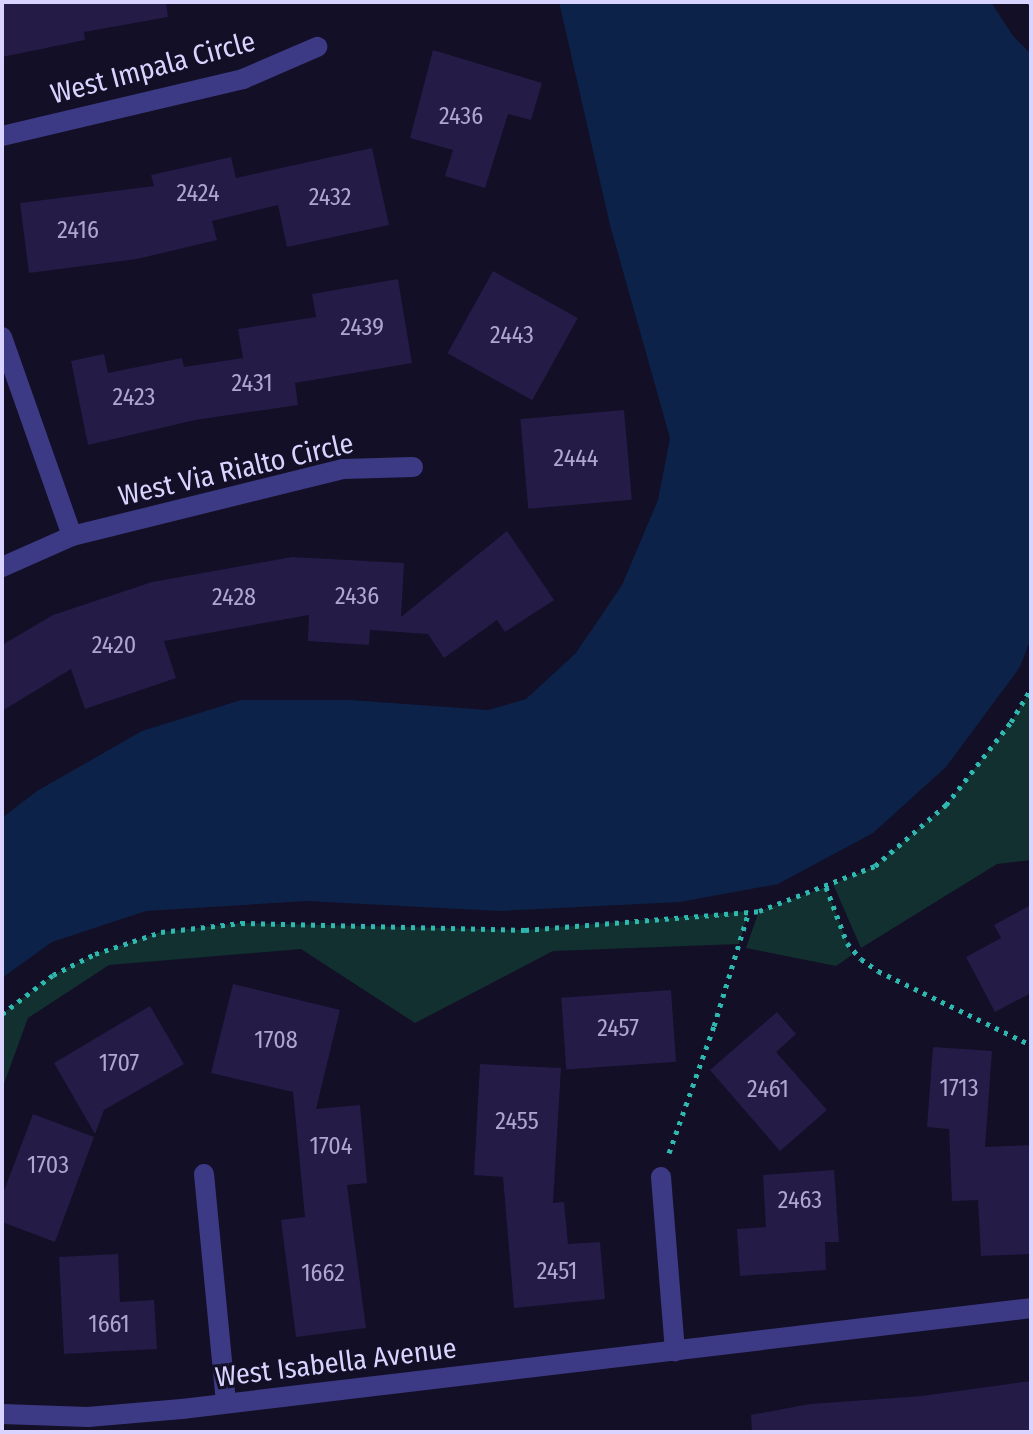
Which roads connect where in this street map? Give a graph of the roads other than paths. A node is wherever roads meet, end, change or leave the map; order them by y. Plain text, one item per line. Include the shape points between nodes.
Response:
1 (317, 47) dead end
2 (2, 136) edge
3 (2, 337) edge
4 (413, 467) dead end
5 (72, 536) junction
6 (2, 567) edge
7 (204, 1174) dead end
8 (661, 1177) road end
9 (1031, 1308) edge
10 (675, 1351) junction
11 (226, 1403) junction
12 (2, 1414) edge

1 - 2 street, West Impala Circle via 243,79
3 - 5 street
4 - 5 street, West Via Rialto Circle via 343,469
5 - 6 street, West Via Rialto Circle
7 - 11 street
8 - 10 street
9 - 10 street, West Isabella Avenue
10 - 11 street, West Isabella Avenue
11 - 12 street, West Isabella Avenue via 88,1417

